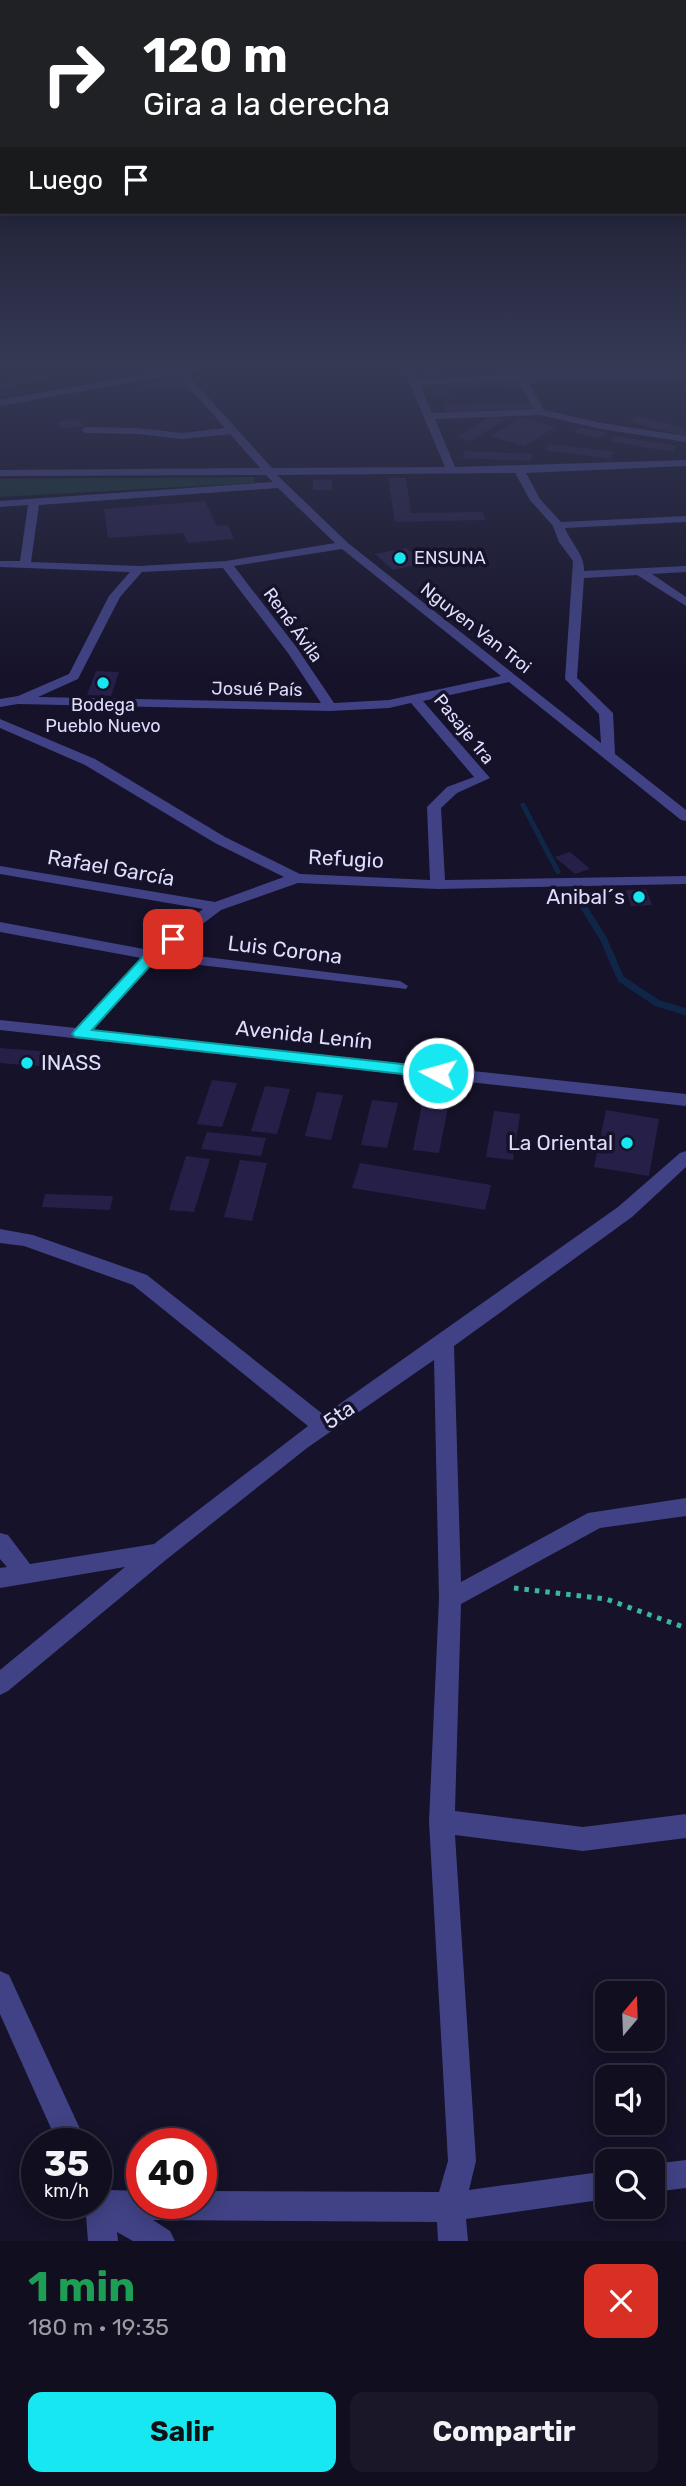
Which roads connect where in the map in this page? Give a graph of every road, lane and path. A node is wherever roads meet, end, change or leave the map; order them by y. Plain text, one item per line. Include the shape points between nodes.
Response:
1 (268, 470) edge
2 (451, 470) joint
3 (519, 470) junction
4 (535, 470) edge
5 (270, 472) junction
6 (0, 473) edge
7 (281, 485) junction
8 (34, 501) junction
9 (0, 504) edge
10 (686, 519) edge
11 (558, 525) junction
12 (344, 545) junction
13 (25, 563) junction
14 (0, 564) edge
15 (226, 565) junction
16 (139, 569) junction
17 (686, 569) edge
18 (640, 572) junction
19 (578, 575) junction
20 (686, 602) edge
21 (510, 678) junction
22 (414, 698) junction
23 (18, 700) junction
24 (0, 703) edge
25 (330, 707) junction
26 (0, 711) edge
27 (0, 723) edge
28 (608, 755) junction
29 (686, 817) edge
30 (0, 870) edge
31 (297, 878) junction
32 (686, 880) edge
33 (438, 886) junction
34 (216, 907) junction
35 (0, 927) edge
36 (152, 955) junction
37 (400, 986) dead end
38 (0, 1025) edge
39 (80, 1034) junction
40 (686, 1100) edge
41 (686, 1157) edge
42 (0, 1236) edge
43 (444, 1343) junction
44 (323, 1426) junction
45 (686, 1507) edge
46 (0, 1542) edge
47 (159, 1552) junction
48 (25, 1574) junction
49 (0, 1578) edge
50 (478, 1584) junction
51 (450, 1599) junction
52 (686, 1628) edge
53 (0, 1684) edge
54 (442, 1821) junction
55 (686, 1826) edge
56 (0, 1984) edge
57 (66, 2128) edge
58 (686, 2174) edge
59 (665, 2177) edge
60 (595, 2187) edge
61 (112, 2200) edge
62 (450, 2207) junction
63 (112, 2209) edge
64 (101, 2219) edge
65 (103, 2241) edge
66 (160, 2241) edge
67 (453, 2241) edge

1 - 5 street, Nguyen Van Troi
2 - 3 street
2 - 5 street
3 - 4 street
3 - 11 street via 535,500
5 - 6 street
5 - 7 street, Nguyen Van Troi
7 - 8 street
7 - 12 street, Nguyen Van Troi
8 - 9 street
8 - 13 street
10 - 11 street
11 - 19 street via 579,561
12 - 15 street
12 - 21 street, Nguyen Van Troi
13 - 14 street
13 - 16 street
15 - 16 street
15 - 25 street, René Ávila
16 - 23 street via 115,596 74,676
17 - 18 street
18 - 19 street
18 - 20 street
19 - 28 street via 571,679 606,713
21 - 22 street, Josué País
21 - 28 street, Nguyen Van Troi
22 - 25 street, Josué País
22 - 33 street, Pasaje 1ra via 483,778 452,790 434,807
23 - 24 street, Josué País
23 - 25 street, Josué País
23 - 26 street
27 - 31 street, Refugio via 90,762 220,840
28 - 29 street, Nguyen Van Troi
30 - 34 street, Rafael García
31 - 33 street, Refugio
31 - 34 street
32 - 33 street, Refugio
34 - 36 street
35 - 36 street, Luis Corona
36 - 37 street, Luis Corona
36 - 39 street
38 - 39 street, Avenida Lenín
39 - 40 street, Avenida Lenín
41 - 43 street, 5ta via 625,1212
42 - 44 street via 26,1240 140,1280
43 - 44 street, 5ta
43 - 51 street
44 - 47 street, 5ta
45 - 50 street via 596,1519
46 - 48 street
47 - 48 street
47 - 53 street, 5ta
48 - 49 street
50 - 51 street
50 - 52 path via 606,1599
51 - 54 street
54 - 55 street via 583,1839
54 - 62 street via 462,2161
56 - 57 street
58 - 59 street
60 - 62 street
61 - 62 street
62 - 67 street
63 - 66 street
64 - 65 street

